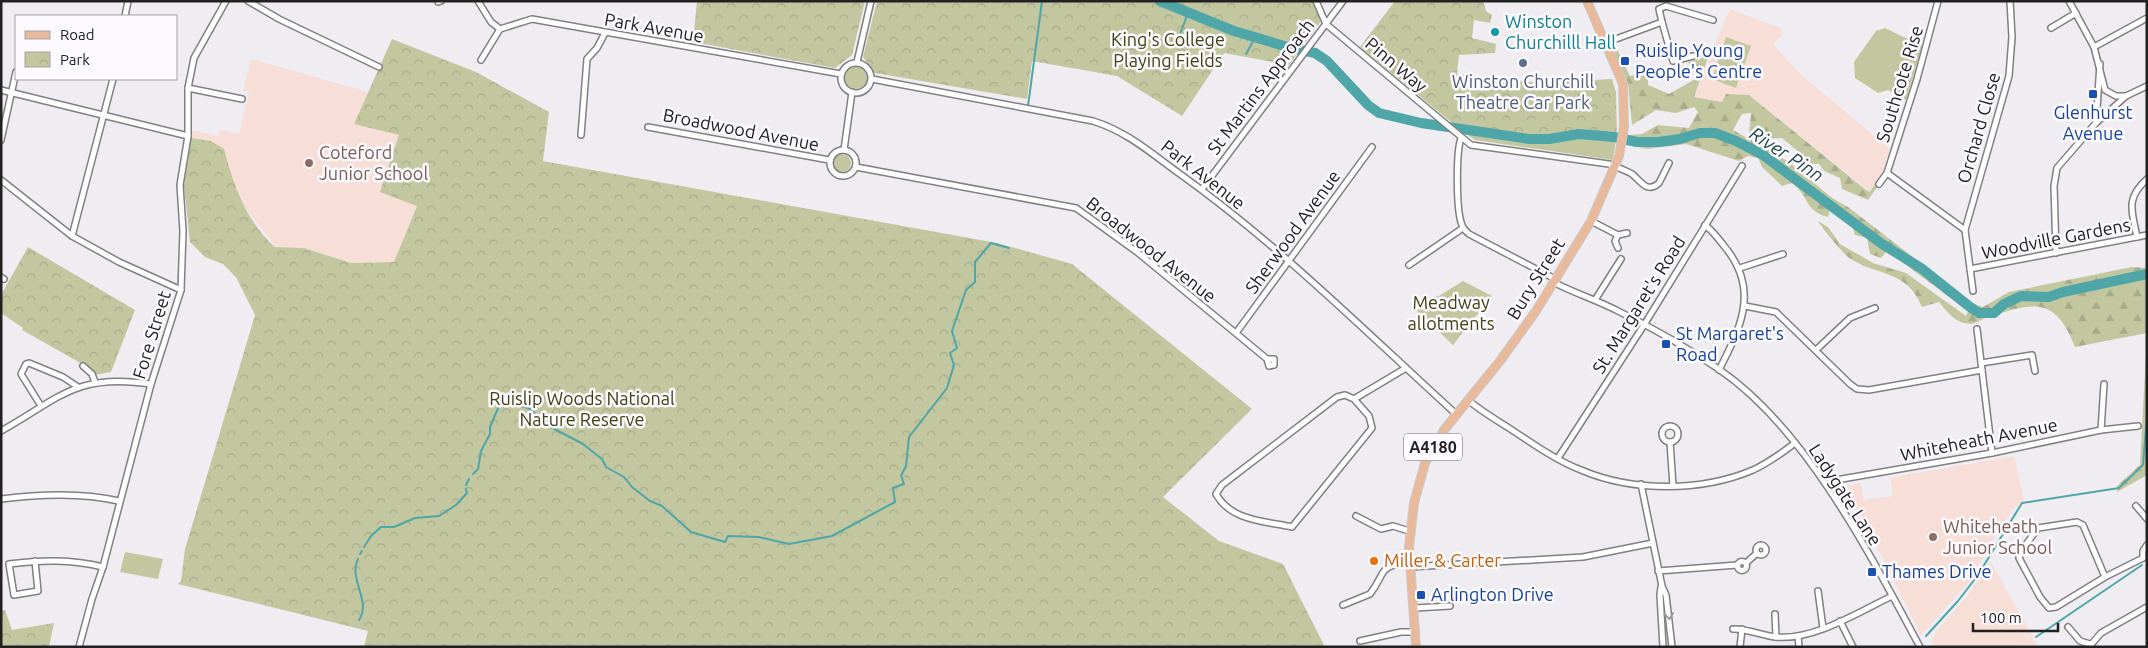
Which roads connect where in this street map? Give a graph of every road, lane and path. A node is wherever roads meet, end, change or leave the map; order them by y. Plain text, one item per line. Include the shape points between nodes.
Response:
1 (128, 1) edge
2 (226, 1) edge
3 (248, 1) edge
4 (478, 1) edge
5 (871, 1) edge
6 (1316, 1) edge
7 (1343, 1) edge
8 (1587, 1) edge
9 (1938, 1) edge
10 (2010, 1) edge
11 (2069, 1) edge
12 (2076, 13) junction
13 (125, 15) edge
14 (2147, 18) edge
15 (1713, 20) dead end
16 (1662, 22) junction
17 (1326, 24) junction
18 (2051, 28) dead end
19 (500, 29) junction
20 (605, 33) junction
21 (1605, 43) junction
22 (2094, 47) junction
23 (1693, 56) dead end
24 (481, 60) dead end
25 (857, 62) junction
26 (2100, 64) junction
27 (379, 66) dead end
28 (841, 74) junction
29 (15, 79) edge
30 (872, 79) junction
31 (113, 80) edge
32 (2147, 86) edge
33 (188, 88) junction
34 (1, 90) edge
35 (852, 92) junction
36 (13, 93) junction
37 (2126, 96) junction
38 (242, 99) dead end
39 (104, 116) junction
40 (2096, 122) junction
41 (648, 127) dead end
42 (581, 135) dead end
43 (188, 136) junction
44 (1459, 136) junction
45 (1, 140) edge
46 (1372, 147) dead end
47 (844, 150) junction
48 (829, 160) junction
49 (1669, 163) dead end
50 (1742, 166) dead end
51 (856, 167) junction
52 (1615, 167) junction
53 (1887, 174) junction
54 (2147, 179) edge
55 (1, 180) edge
56 (1879, 184) dead end
57 (1202, 190) junction
58 (1591, 220) junction
59 (1705, 225) junction
60 (1463, 228) junction
61 (1965, 230) junction
62 (1627, 232) dead end
63 (1618, 235) junction
64 (2147, 235) edge
65 (72, 236) junction
66 (2137, 237) junction
67 (1618, 248) dead end
68 (2056, 253) junction
69 (1783, 254) dead end
70 (1621, 259) dead end
71 (1288, 262) junction
72 (1409, 265) dead end
73 (1740, 268) junction
74 (1970, 269) junction
75 (1554, 280) junction
76 (180, 290) junction
77 (1973, 290) dead end
78 (1595, 300) junction
79 (1745, 306) junction
80 (1875, 308) dead end
81 (1644, 325) junction
82 (1977, 329) dead end
83 (1236, 333) junction
84 (1816, 350) junction
85 (1268, 359) dead end
86 (1981, 363) junction
87 (84, 366) dead end
88 (1406, 368) junction
89 (1719, 370) junction
90 (1982, 370) junction
91 (2035, 371) dead end
92 (95, 382) junction
93 (151, 384) junction
94 (2104, 384) dead end
95 (78, 387) junction
96 (1354, 399) junction
97 (1468, 400) junction
98 (41, 406) junction
99 (1456, 414) junction
100 (2138, 426) dead end
101 (2101, 430) junction
102 (1, 431) edge
103 (1670, 442) dead end
104 (1795, 443) junction
105 (1992, 452) junction
106 (1558, 458) junction
107 (1641, 484) junction
108 (1673, 486) junction
109 (1828, 487) junction
110 (1, 499) edge
111 (119, 501) junction
112 (2136, 506) dead end
113 (1356, 516) dead end
114 (2147, 520) edge
115 (1409, 531) junction
116 (1653, 543) junction
117 (2147, 545) edge
118 (1757, 553) dead end
119 (35, 561) junction
120 (2145, 561) edge
121 (1409, 565) junction
122 (103, 566) junction
123 (1658, 571) junction
124 (2105, 577) junction
125 (1662, 586) junction
126 (1818, 591) dead end
127 (1892, 596) junction
128 (1343, 606) dead end
129 (1450, 606) dead end
130 (1415, 608) junction
131 (2147, 608) edge
132 (1776, 614) dead end
133 (1840, 621) junction
134 (2068, 627) dead end
135 (1823, 628) junction
136 (1733, 629) dead end
137 (1742, 629) junction
138 (1416, 632) junction
139 (1798, 636) junction
140 (1776, 637) junction
141 (1663, 645) edge
142 (1672, 645) edge
143 (2090, 646) edge
144 (80, 647) edge
145 (1367, 647) edge
146 (1416, 647) edge
147 (1740, 647) edge
148 (1798, 647) edge
149 (1853, 647) edge
150 (1920, 647) edge

1 - 13 street
2 - 33 street, Fore Street via 194,58
3 - 27 street
4 - 19 street via 491,22
5 - 25 street
6 - 17 street, Pinn Way
7 - 17 street, St Martins Approach
8 - 21 main road, Bury Street / A4180
9 - 53 street, Southcote Rise
10 - 61 street, Orchard Close via 2009,76
11 - 12 street
12 - 18 street
12 - 22 street
14 - 22 street
15 - 16 street via 1666,6 1659,9
16 - 21 street
16 - 23 street via 1673,61
17 - 44 street, Pinn Way
17 - 57 street, St Martins Approach
19 - 20 street, Park Avenue via 532,19
19 - 24 street
20 - 28 street, Park Avenue
20 - 42 street via 587,59
21 - 52 main road, Bury Street / A4180 via 1623,84 1622,143
22 - 26 street
25 - 28 street via 847,66
25 - 30 street via 869,70
26 - 37 street via 2105,90 2116,96
26 - 40 street
28 - 35 street via 844,87
29 - 36 street
30 - 35 street via 865,90
30 - 57 street, Park Avenue via 1114,127
31 - 39 street
32 - 37 street
33 - 38 street
33 - 43 street, Fore Street
34 - 36 street
35 - 47 street
36 - 39 street
36 - 45 street
37 - 40 street
39 - 43 street
39 - 65 street
40 - 68 street via 2058,168 2054,186
41 - 48 street, Broadwood Avenue
43 - 76 street, Fore Street via 180,185 183,231
44 - 52 street, Pinn Way via 1475,146
44 - 60 street via 1459,211
46 - 71 street, Sherwood Avenue
47 - 48 street via 835,152
47 - 51 street via 852,154
48 - 51 street via 832,171 840,176 849,175
49 - 52 street via 1662,179 1652,187 1643,185 1631,174
50 - 59 street, St. Margaret's Road
51 - 83 street, Broadwood Avenue via 1076,208 1137,252
52 - 58 main road, Bury Street / A4180
53 - 56 street
53 - 61 street
54 - 66 street via 2138,187 2130,203
55 - 65 street
57 - 71 street, Park Avenue
58 - 63 street
58 - 75 main road, Bury Street / A4180
59 - 73 street
59 - 81 street, St. Margaret's Road
60 - 72 street
60 - 75 street, Ladygate Lane
61 - 74 street
62 - 63 street
63 - 67 street via 1615,241
64 - 66 street, Woodville Gardens
65 - 76 street
66 - 68 street, Woodville Gardens
68 - 74 street, Woodville Gardens
69 - 73 street
70 - 78 street
71 - 83 street, Sherwood Avenue
71 - 88 street, Park Avenue
73 - 79 street
74 - 77 street
75 - 78 street, Ladygate Lane
75 - 97 main road, Bury Street / A4180 via 1521,332
76 - 93 street, Fore Street
78 - 81 street, Ladygate Lane
79 - 84 street via 1776,312
79 - 89 street
80 - 84 street via 1850,318
81 - 89 street, Ladygate Lane
81 - 106 street, St. Margaret's Road
82 - 86 street
83 - 85 street, Broadwood Avenue
84 - 90 street via 1850,384 1865,390
86 - 90 street
86 - 91 street via 2032,355
87 - 92 street
88 - 96 street
88 - 99 street, Park Avenue
89 - 104 street, Ladygate Lane
90 - 105 street
92 - 93 street via 124,380
92 - 95 street
93 - 111 street, Fore Street
94 - 101 street
95 - 98 street
95 - 98 street via 63,377 26,364 21,374
96 - 96 street via 1336,396 1222,485 1216,494 1234,514 1292,527 1372,428 1369,416
97 - 99 main road, Bury Street / A4180
97 - 106 street
98 - 102 street
99 - 115 main road, Bury Street / A4180 via 1432,447 1425,463
100 - 101 street, Whiteheath Avenue
101 - 105 street, Whiteheath Avenue
103 - 108 street
104 - 108 street via 1769,462 1742,474 1694,486
104 - 109 street, Ladygate Lane
105 - 109 street, Whiteheath Avenue via 1836,480
106 - 107 street via 1598,476
107 - 108 street
107 - 116 street
109 - 127 street, Ladygate Lane
110 - 111 street via 58,496 101,497
111 - 122 street, Fore Street
112 - 114 street
113 - 115 street via 1381,529 1393,526
115 - 121 main road, Bury Street / A4180
116 - 121 street via 1583,557
116 - 123 street
117 - 120 street via 2143,551
118 - 123 street via 1746,563 1747,568 1743,571 1738,565
119 - 119 street via 38,591 14,595 9,564
119 - 122 street
120 - 124 street
121 - 128 street via 1389,566 1380,574 1370,594
121 - 130 main road, Bury Street / A4180
122 - 144 street, Fore Street
123 - 125 street
124 - 124 street via 2056,607 2049,608 2019,558 2038,528 2076,522 2083,525
125 - 141 street
125 -> 142 street via 1666,594
126 - 135 street
127 - 133 street
127 - 150 street, Ladygate Lane
129 - 130 street
130 - 138 main road, Bury Street / A4180
131 - 143 street via 2101,633
132 - 140 street
133 - 135 street
133 - 149 street
134 - 143 street via 2073,636
135 - 139 street
136 - 137 street
137 - 140 street
137 - 147 street
138 - 145 street via 1401,632 1363,641
138 - 146 main road, Bury Street / A4180
139 - 140 street
139 - 148 street
141 - 142 street

